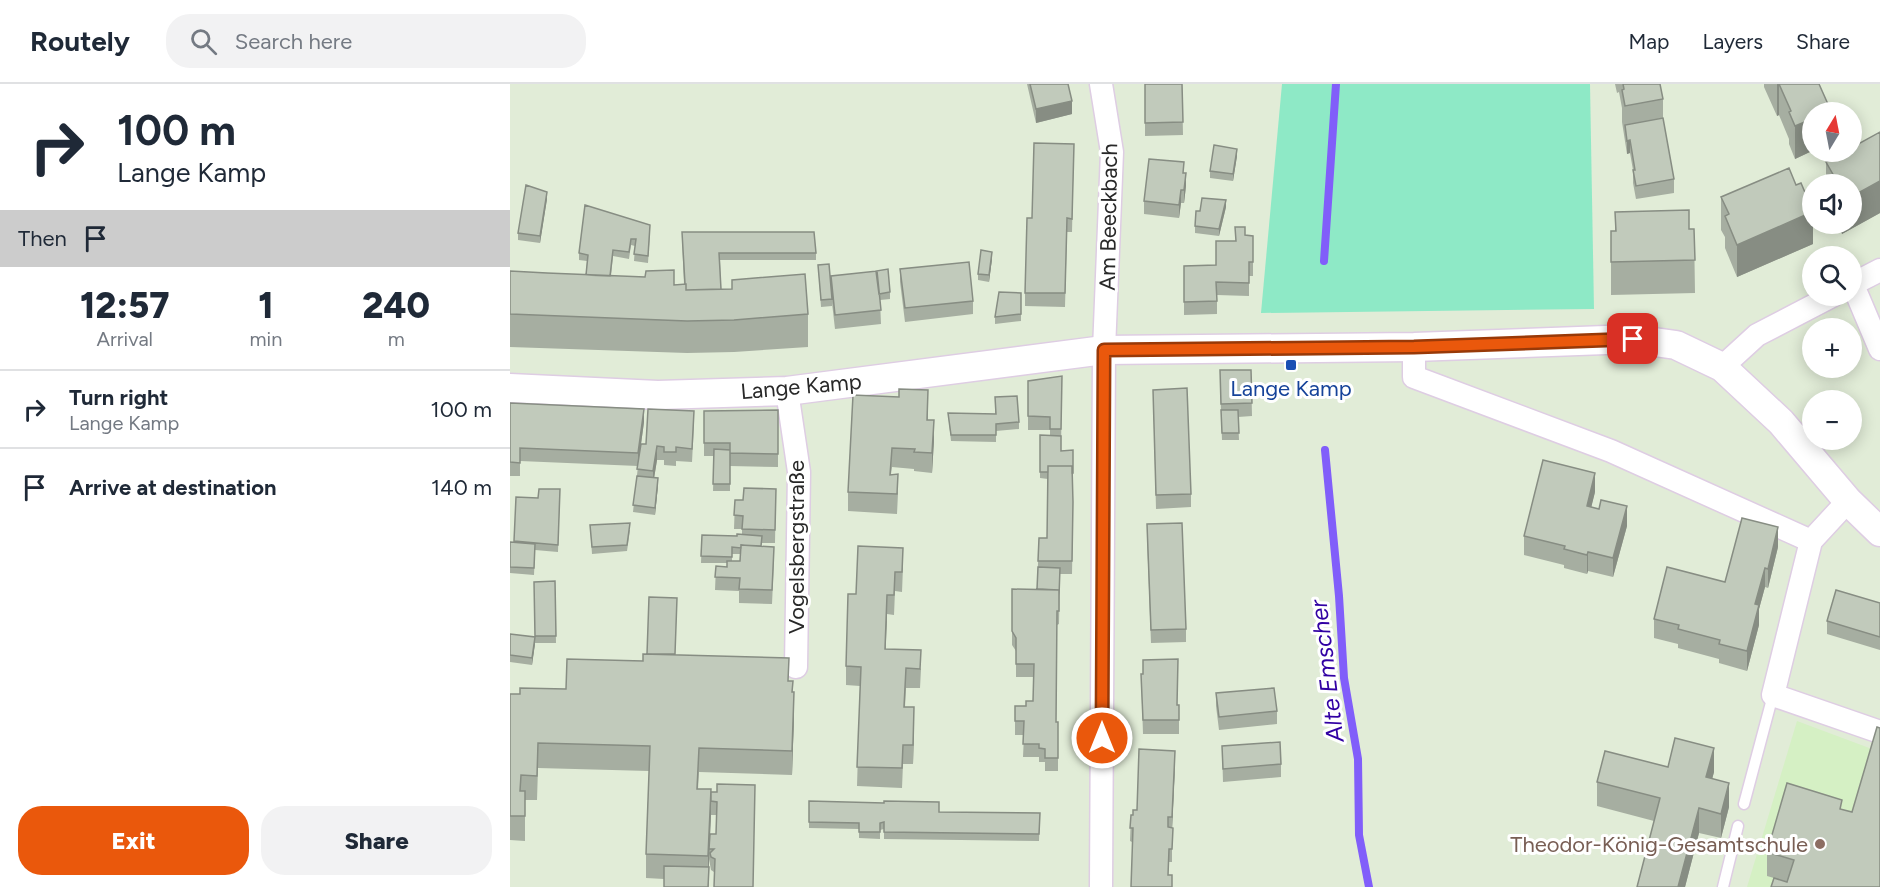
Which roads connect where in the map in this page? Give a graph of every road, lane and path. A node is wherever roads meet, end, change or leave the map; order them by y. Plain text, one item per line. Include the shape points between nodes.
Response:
1 (1101, 84) edge
2 (1880, 270) edge
3 (1862, 280) edge
4 (1813, 306) edge
5 (1861, 306) edge
6 (1414, 347) junction
7 (1880, 349) edge
8 (1104, 350) junction
9 (1722, 367) junction
10 (510, 388) edge
11 (787, 391) junction
12 (1848, 501) junction
13 (1880, 532) edge
14 (1811, 541) junction
15 (796, 667) dead end
16 (1773, 695) junction
17 (1880, 732) edge
18 (1744, 804) dead end
19 (1738, 826) dead end
20 (1101, 887) edge
21 (1723, 887) edge

1 - 8 street, Am Beeckbach via 1112,152
2 - 3 street
4 - 9 street via 1757,335
5 - 7 street
6 - 8 street, Lange Kamp
6 - 9 street, Lange Kamp via 1633,339 1676,345
6 - 14 street via 1414,376 1611,451
8 - 11 street, Lange Kamp
8 - 20 street, Am Beeckbach
9 - 12 street, Lange Kamp via 1781,422
10 - 11 street, Lange Kamp via 658,395
11 - 15 street, Vogelsbergstraße via 800,472
12 - 13 street, Lange Kamp
12 - 14 street
14 - 16 street
16 - 17 street
16 - 18 lane
19 - 21 lane

